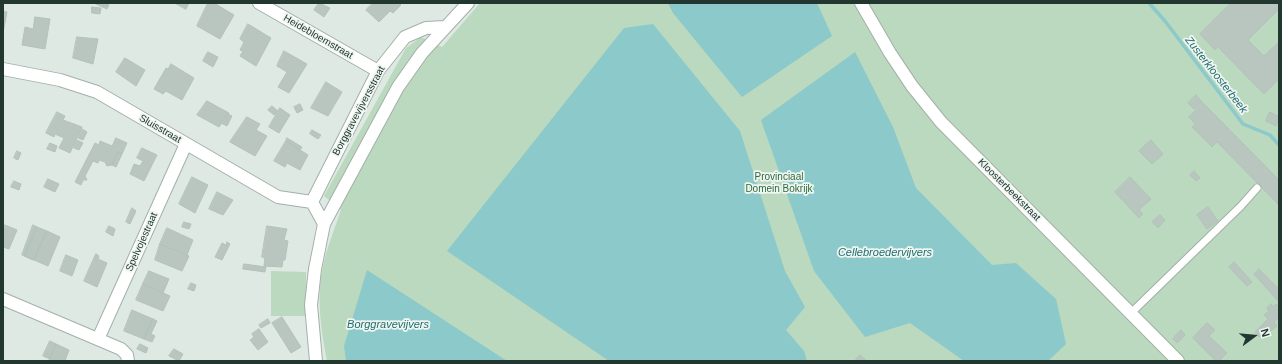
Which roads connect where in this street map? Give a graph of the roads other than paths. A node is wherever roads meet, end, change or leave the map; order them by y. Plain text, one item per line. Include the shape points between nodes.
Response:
1 (259, 3) edge
2 (468, 3) edge
3 (861, 3) edge
4 (444, 27) junction
5 (3, 69) edge
6 (378, 71) junction
7 (186, 144) junction
8 (1257, 188) dead end
9 (312, 202) junction
10 (324, 224) junction
11 (3, 299) edge
12 (1131, 313) junction
13 (98, 339) junction
14 (128, 361) edge
15 (316, 361) edge
16 (1178, 361) edge

1 - 6 street, Heidebloemstraat
2 - 4 street
3 - 12 street, Kloosterbeekstraat via 890,54 941,122
4 - 6 street, Borggravevijversstraat via 426,28 405,37
4 - 10 street via 398,87
5 - 7 street, Sluisstraat via 60,80 97,92
6 - 9 street, Borggravevijversstraat
7 - 9 street, Sluisstraat via 278,197
7 - 13 street, Spelvojestraat
8 - 12 lane via 1242,206
9 - 10 street
10 - 15 street via 311,305
11 - 13 street
12 - 16 street, Kloosterbeekstraat
13 - 14 street via 121,349 127,355

